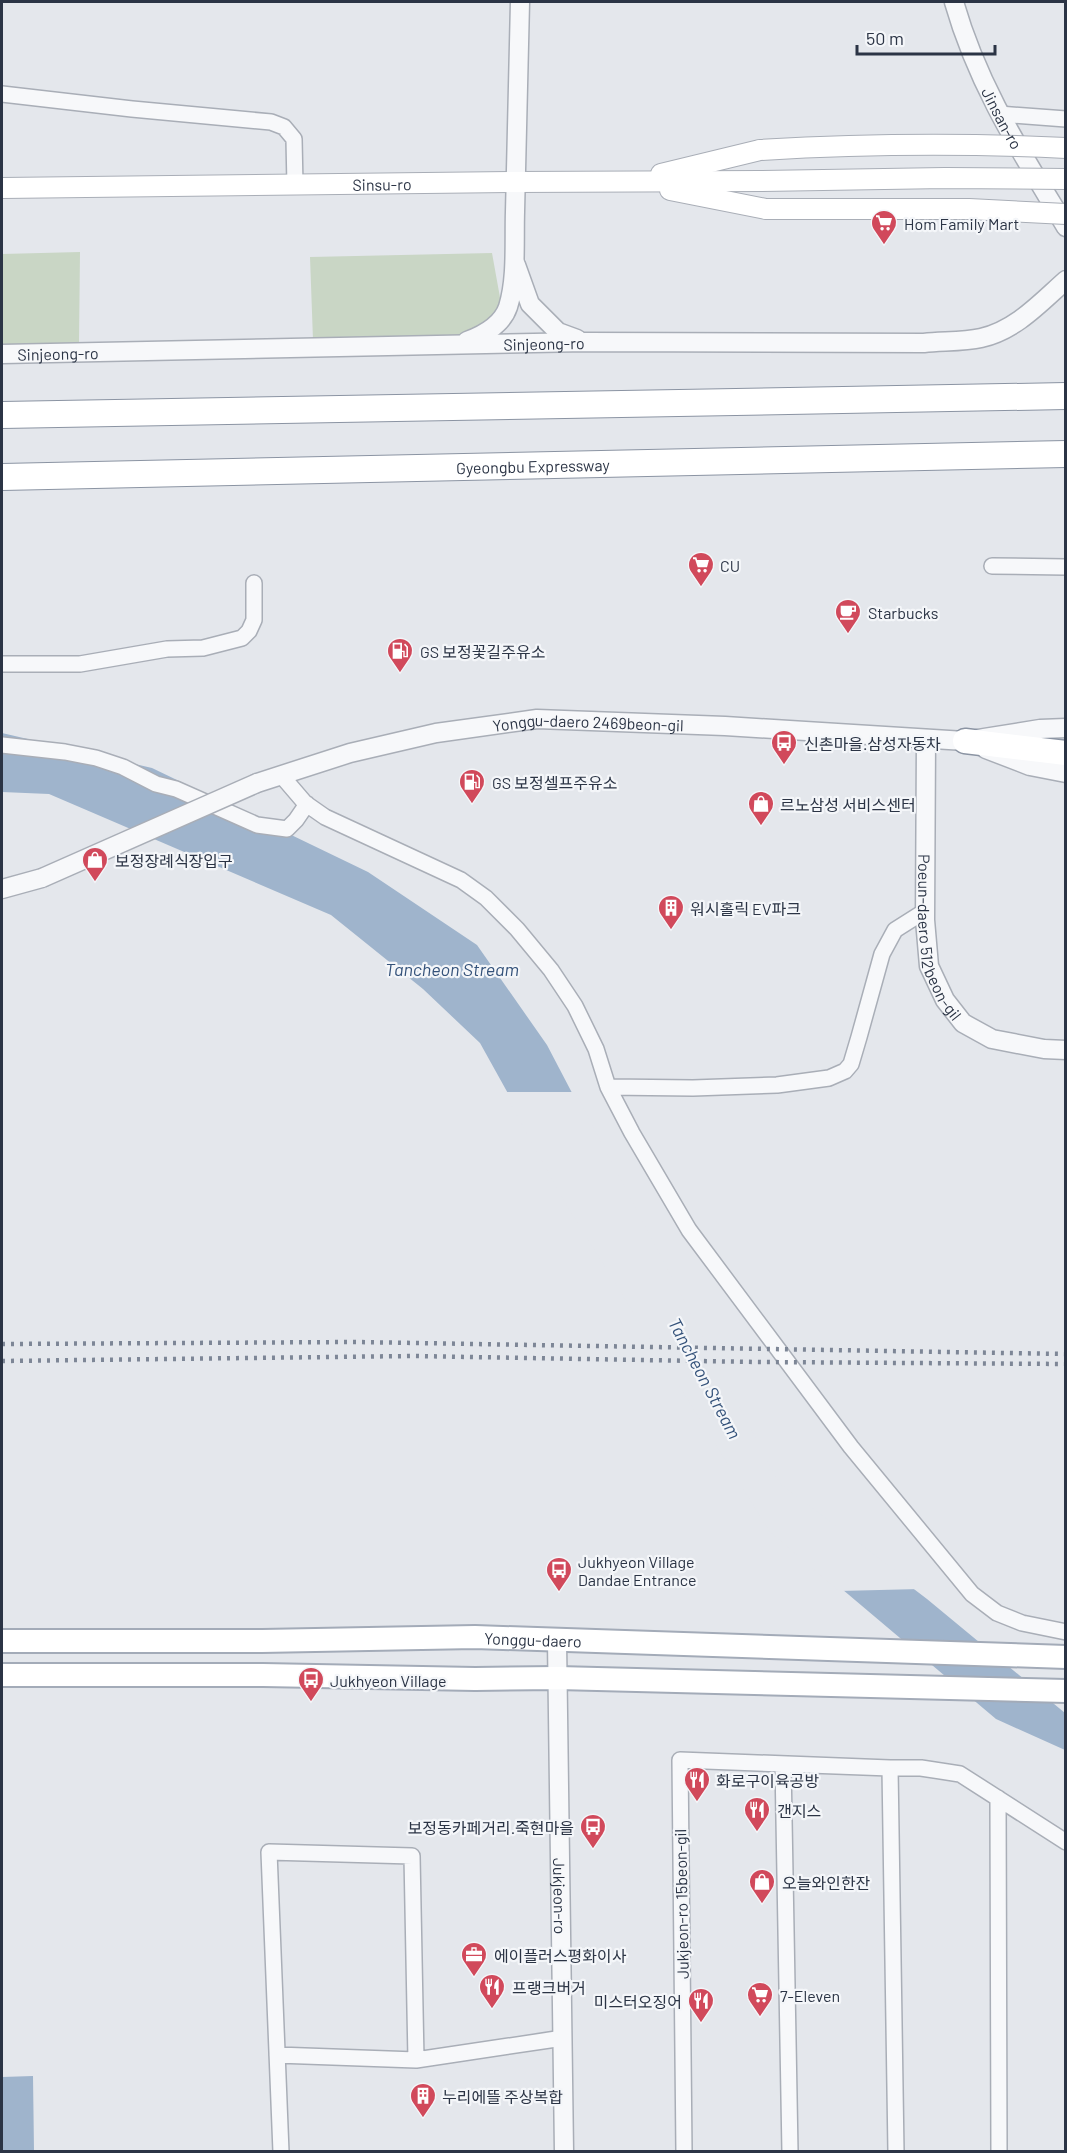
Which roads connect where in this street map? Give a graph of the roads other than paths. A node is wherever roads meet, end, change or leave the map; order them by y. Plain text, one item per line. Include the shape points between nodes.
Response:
1 (520, 2) edge
2 (954, 2) edge
3 (2, 94) edge
4 (999, 114) junction
5 (1065, 119) edge
6 (1065, 148) edge
7 (1065, 179) edge
8 (515, 182) junction
9 (629, 182) junction
10 (296, 186) junction
11 (2, 188) edge
12 (1065, 214) edge
13 (1065, 227) edge
14 (513, 256) junction
15 (1065, 280) edge
16 (585, 342) junction
17 (458, 345) junction
18 (2, 354) edge
19 (1065, 396) edge
20 (2, 415) edge
21 (1065, 454) edge
22 (2, 477) edge
23 (992, 566) dead end
24 (1065, 567) edge
25 (254, 583) dead end
26 (2, 664) edge
27 (1065, 728) edge
28 (926, 740) junction
29 (1065, 740) edge
30 (965, 741) junction
31 (2, 745) edge
32 (1065, 753) edge
33 (1065, 773) edge
34 (282, 775) junction
35 (307, 804) junction
36 (2, 889) edge
37 (925, 911) junction
38 (1065, 1050) edge
39 (608, 1088) junction
40 (1065, 1632) edge
41 (2, 1641) edge
42 (557, 1641) junction
43 (1065, 1657) edge
44 (2, 1675) edge
45 (558, 1678) junction
46 (1065, 1691) edge
47 (783, 1764) junction
48 (890, 1768) junction
49 (998, 1798) junction
50 (1065, 1842) edge
51 (563, 2038) junction
52 (278, 2055) junction
53 (416, 2060) junction
54 (280, 2151) edge
55 (564, 2151) edge
56 (684, 2151) edge
57 (790, 2151) edge
58 (896, 2151) edge
59 (999, 2151) edge

1 - 8 street
2 - 4 street, Jinsan-ro via 963,33
3 - 10 street via 271,122 284,127 294,139
4 - 5 street
4 - 13 street, Jinsan-ro
6 - 9 main road, bridge via 922,145 760,150
7 - 9 main road, Sinsu-ro, bridge
8 - 9 main road, Sinsu-ro
8 - 10 main road, Sinsu-ro
8 - 14 street
9 - 12 main road, bridge via 766,209 969,209
10 - 11 main road, Sinsu-ro
14 - 16 street via 530,304 558,332
14 - 17 street via 507,309 483,335
15 - 16 street, Sinjeong-ro via 1025,318 979,338 924,343
16 - 17 street, Sinjeong-ro
17 - 18 street, Sinjeong-ro
19 - 20 highway
21 - 22 highway, Gyeongbu Expressway
23 - 24 street
25 - 26 street via 254,620 242,638 202,648 80,664
27 - 30 street
28 - 30 street, Yonggu-daero 2469beon-gil
28 - 34 street, Yonggu-daero 2469beon-gil via 537,718 436,733 350,753
28 - 37 street, Poeun-daero 512beon-gil
29 - 30 highway
30 - 32 highway
30 - 33 street via 1030,766
31 - 35 street via 96,758 257,825 287,829
34 - 35 street
34 - 36 street, Yonggu-daero 2469beon-gil, bridge via 42,878
35 - 39 street via 325,817 461,880 486,898 551,970 575,1006 596,1049
37 - 38 street, Poeun-daero 512beon-gil via 929,966 945,1000 963,1023 992,1039
37 - 39 street via 895,930 882,954 860,1036 845,1071 829,1078 777,1085
39 - 40 street via 689,1230 851,1447 972,1594 997,1613
41 - 42 main road, Yonggu-daero via 476,1637
42 - 43 main road, Yonggu-daero
42 - 45 street, Jukjeon-ro
44 - 45 main road
45 - 46 main road
45 - 51 street, Jukjeon-ro
47 - 48 street, Jukjeon-ro 15beon-gil
47 - 56 street, Jukjeon-ro 15beon-gil via 680,1760
47 - 57 street
48 - 49 street, Jukjeon-ro 15beon-gil via 960,1774
48 - 58 street
49 - 50 street, Jukjeon-ro 15beon-gil
49 - 59 street
51 - 53 street
51 - 55 street, Jukjeon-ro
52 - 53 street
52 - 53 street via 269,1852 412,1856
52 - 54 street

